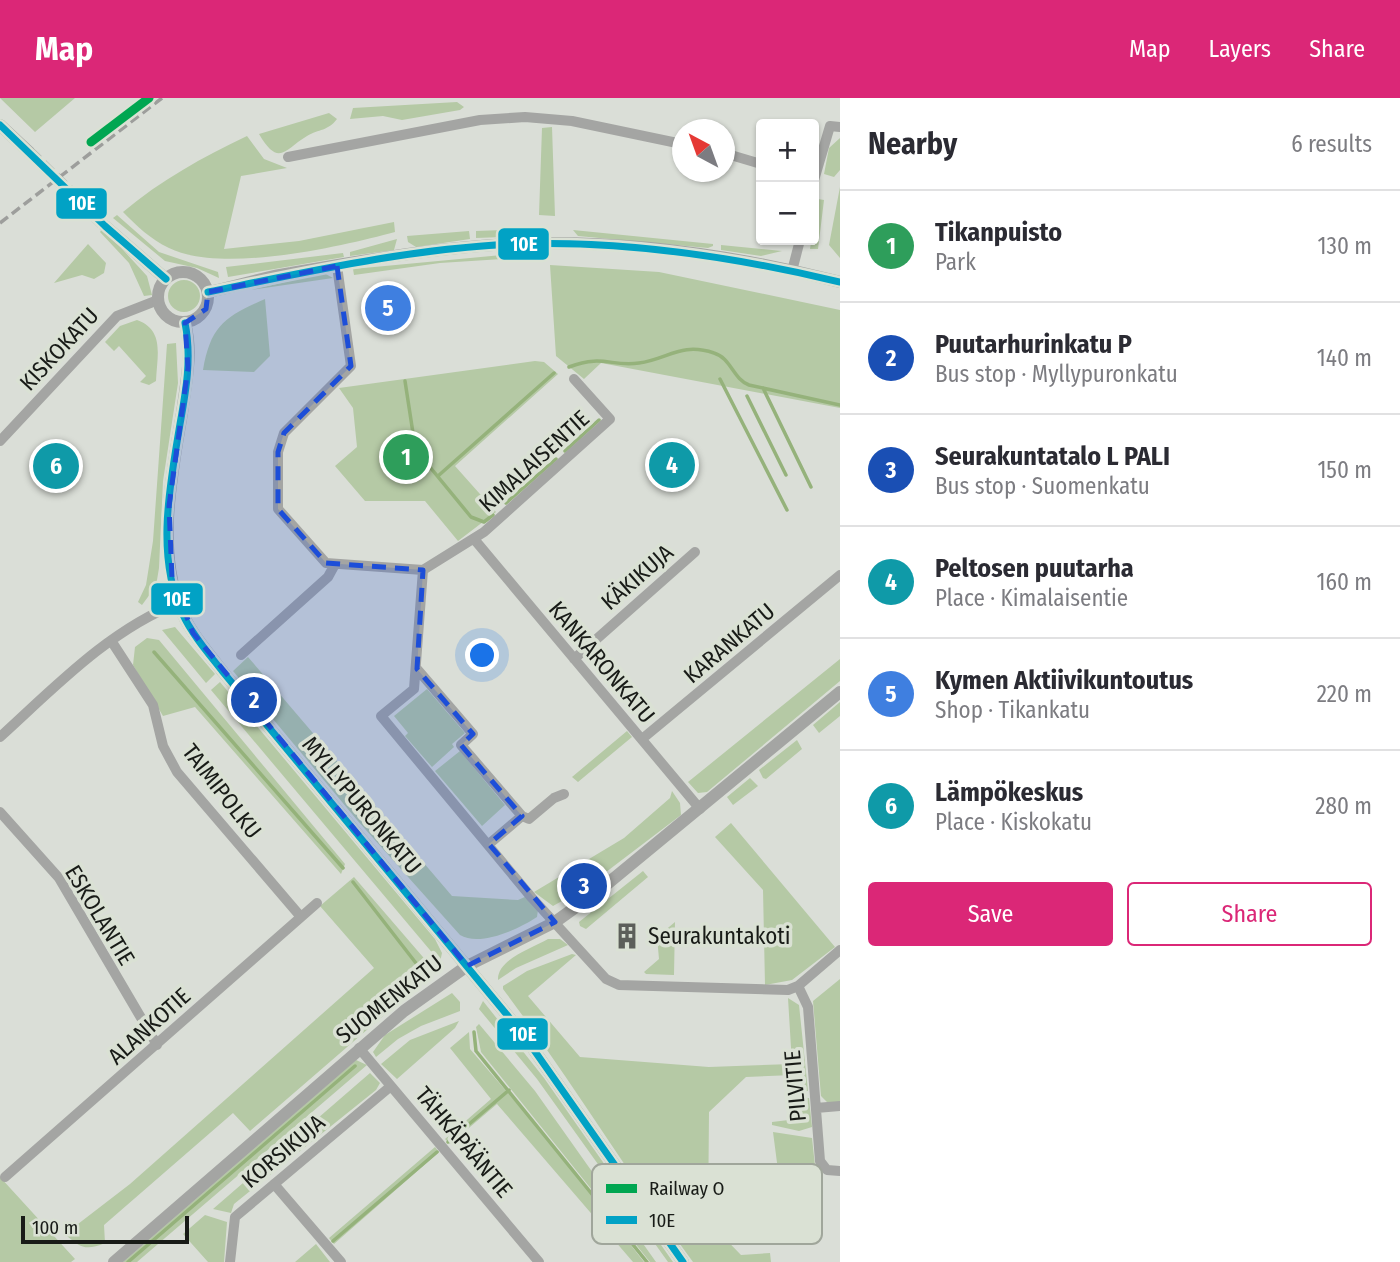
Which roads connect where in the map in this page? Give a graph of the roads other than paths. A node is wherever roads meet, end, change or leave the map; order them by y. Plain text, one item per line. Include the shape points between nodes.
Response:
1 (0, 125) edge
2 (840, 127) edge
3 (672, 142) edge
4 (29, 152) tunnel mouth
5 (735, 156) edge
6 (288, 157) dead end
7 (819, 162) edge
8 (756, 163) edge
9 (106, 226) tunnel mouth
10 (799, 245) edge
11 (337, 266) junction
12 (792, 271) junction
13 (166, 279) junction
14 (840, 282) edge
15 (208, 292) junction
16 (158, 300) junction
17 (185, 323) junction
18 (574, 379) dead end
19 (0, 441) edge
20 (474, 539) junction
21 (695, 552) dead end
22 (334, 566) junction
23 (423, 570) junction
24 (840, 575) edge
25 (178, 603) junction
26 (112, 642) junction
27 (241, 655) dead end
28 (574, 659) junction
29 (417, 669) junction
30 (840, 692) edge
31 (2, 730) edge
32 (642, 739) junction
33 (564, 794) dead end
34 (700, 809) junction
35 (0, 812) edge
36 (522, 817) junction
37 (489, 844) junction
38 (317, 903) dead end
39 (301, 917) junction
40 (555, 922) junction
41 (840, 950) edge
42 (467, 966) junction
43 (798, 986) junction
44 (157, 1045) junction
45 (359, 1048) junction
46 (391, 1086) junction
47 (840, 1106) edge
48 (816, 1108) junction
49 (615, 1164) edge
50 (821, 1164) edge
51 (822, 1165) edge
52 (840, 1171) edge
53 (5, 1177) dead end
54 (274, 1184) junction
55 (670, 1244) edge
56 (114, 1262) edge
57 (230, 1262) edge
58 (341, 1262) edge
59 (539, 1262) edge
60 (682, 1262) edge

1 - 4 street
2 - 7 street via 830,126
3 - 6 street via 572,121 525,117 468,122
5 - 8 street
9 - 13 street
10 - 12 street
11 - 12 street via 447,250 549,243 676,252
11 - 15 street
11 - 22 street via 351,366 289,425 278,452 278,509 322,559
12 - 14 street
13 - 15 street via 188,272 201,279
13 - 16 street
15 - 17 street via 206,309
16 - 17 street via 170,319
16 - 19 street, KISKOKATU via 117,316
17 - 25 street, MYLLYPURONKATU via 188,368 169,506 170,561
18 - 20 street, KIMALAISENTIE via 610,419
20 - 23 street
20 - 28 street, KANKARONKATU
21 - 28 street, KÄKIKUJA
22 - 23 street
22 - 27 street via 328,577
23 - 29 street
24 - 32 street, KARANKATU
25 - 26 street
25 - 42 street, MYLLYPURONKATU via 193,633 223,672
26 - 31 street
26 - 39 street, TAIMIPOLKU via 153,705 163,746 177,772
28 - 32 street, KANKARONKATU
29 - 36 street via 472,734 461,745
29 - 37 street via 414,689 381,716
30 - 34 street, SUOMENKATU
32 - 34 street, KANKARONKATU
33 - 36 street via 528,819
34 - 40 street, SUOMENKATU
35 - 44 street, ESKOLANTIE via 59,878
36 - 37 street
37 - 40 street
38 - 39 street, ALANKOTIE
39 - 44 street, ALANKOTIE
40 - 42 street, SUOMENKATU
40 - 43 street via 615,984 757,991
41 - 43 street
42 - 45 street, SUOMENKATU
42 - 49 street, MYLLYPURONKATU via 550,1070
43 - 48 street, PILVITIE via 808,1007
44 - 53 street, ALANKOTIE
45 - 46 street, TÄHKÄPÄÄNTIE
45 - 56 street, SUOMENKATU
46 - 54 street, KORSIKUJA
46 - 59 street, TÄHKÄPÄÄNTIE
47 - 48 street
48 - 50 street, PILVITIE
51 - 52 street, PILVITIE
54 - 57 street, KORSIKUJA via 233,1219
54 - 58 street
55 - 60 street, MYLLYPURONKATU

